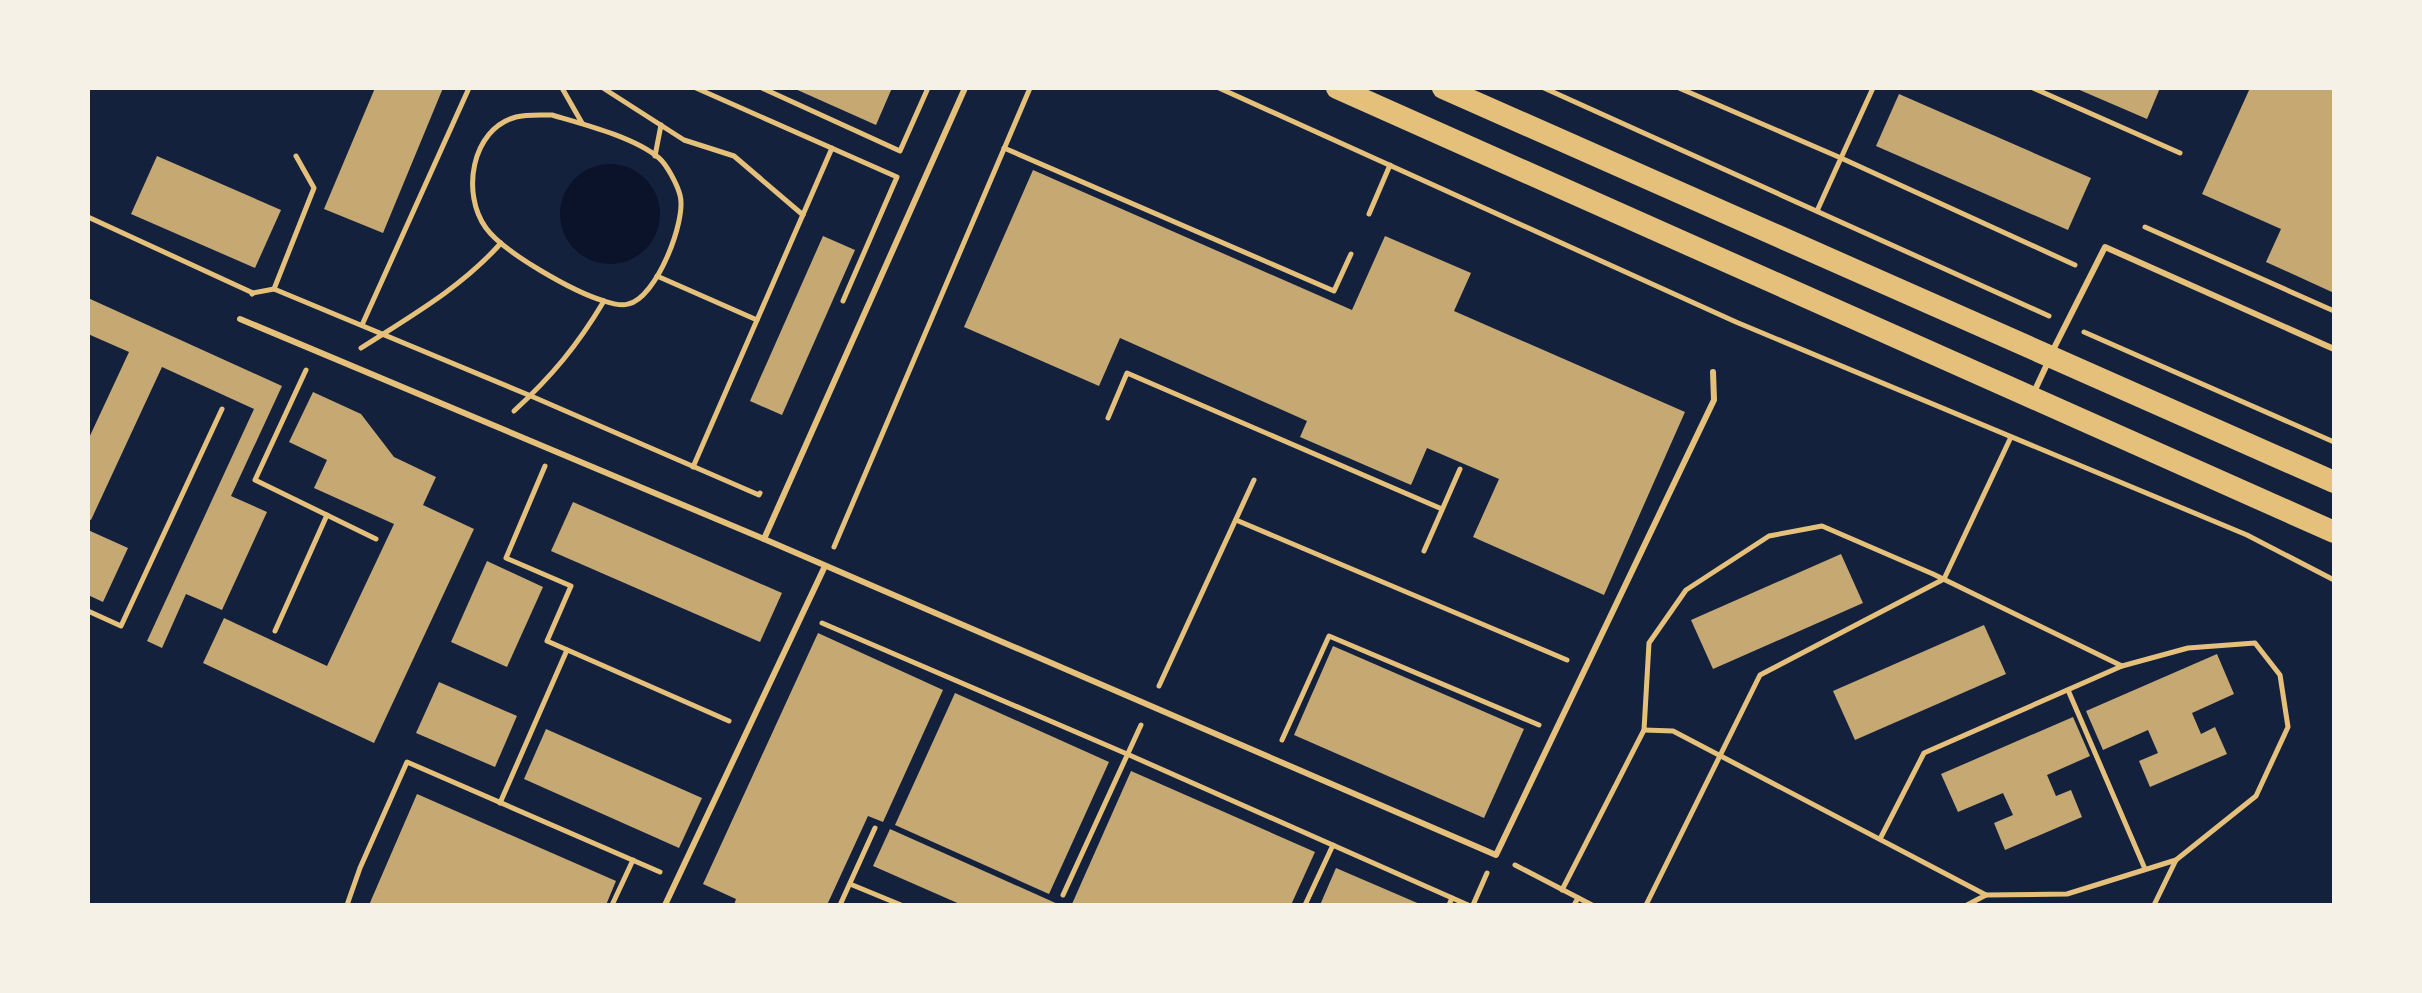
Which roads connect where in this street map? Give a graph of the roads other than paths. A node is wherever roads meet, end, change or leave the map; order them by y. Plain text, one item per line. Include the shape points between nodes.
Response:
1 (965, 88) edge
2 (1337, 88) edge
3 (1443, 88) edge
4 (240, 319) road end
5 (2334, 349) edge
6 (2049, 358) junction
7 (1713, 372) dead end
8 (2032, 398) junction
9 (2334, 482) edge
10 (2334, 532) edge
11 (764, 539) junction
12 (825, 566) junction
13 (665, 905) edge

1 - 11 lane
2 - 8 highway
3 - 6 highway
4 - 11 lane
5 - 6 lane via 2105,247
6 - 8 lane
6 - 9 highway
7 - 12 lane via 1714,400 1496,855
8 - 10 highway
11 - 12 lane
12 - 13 lane

